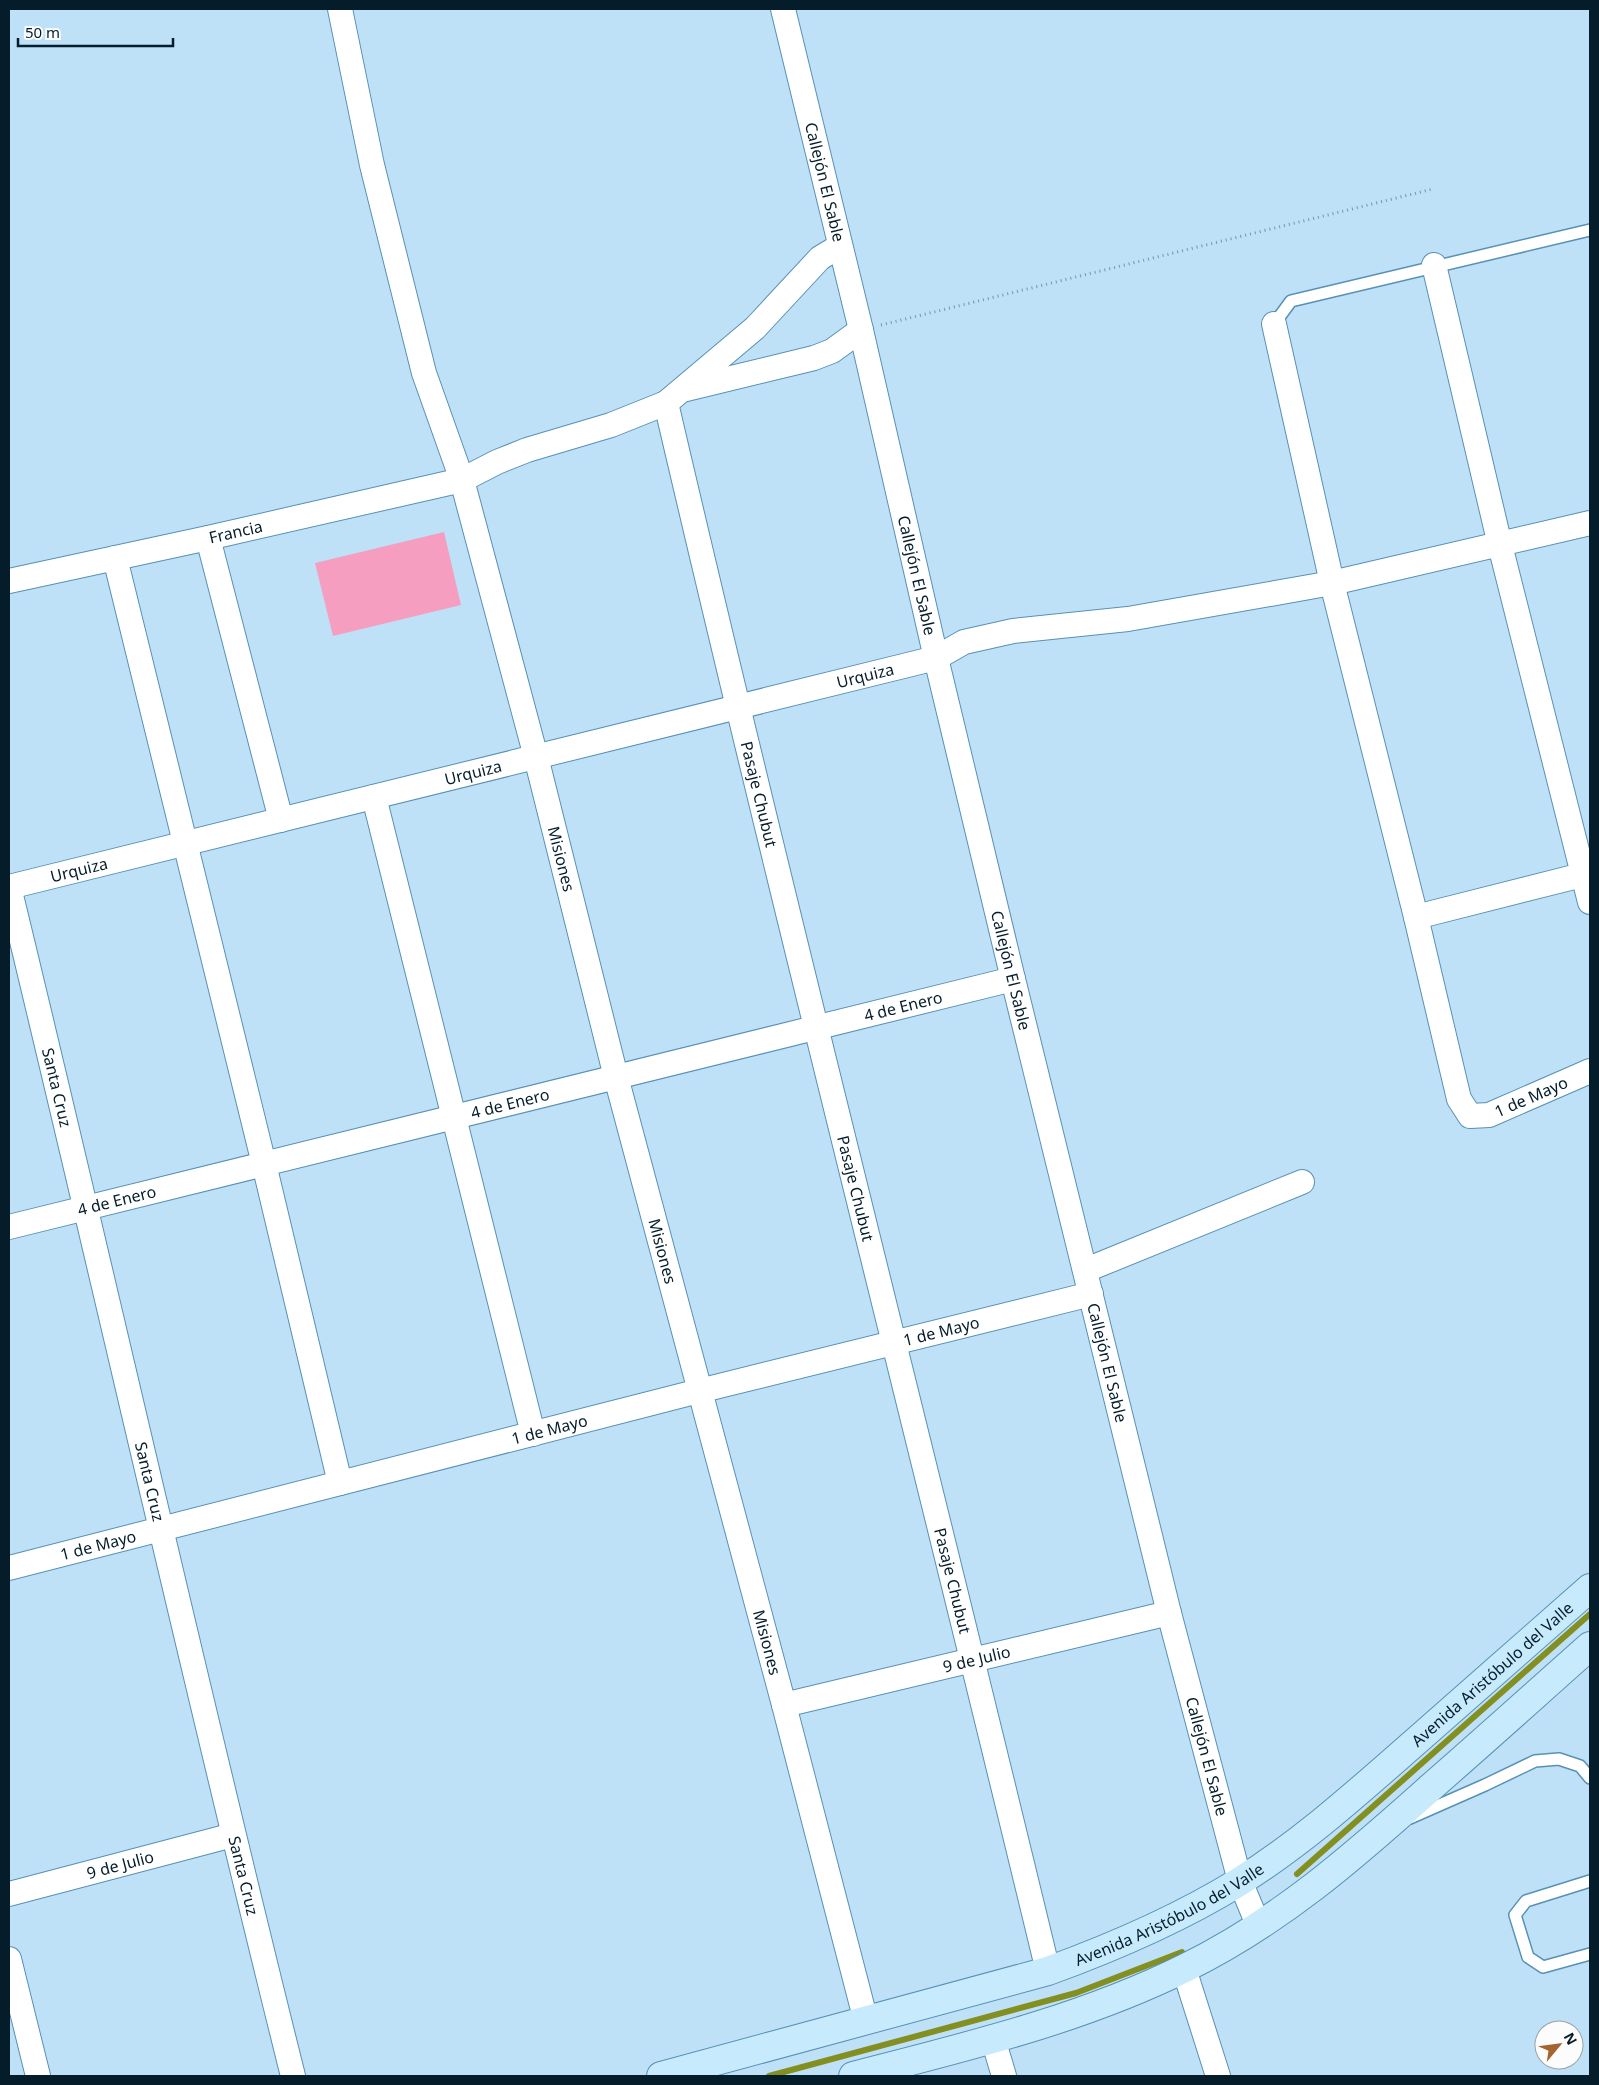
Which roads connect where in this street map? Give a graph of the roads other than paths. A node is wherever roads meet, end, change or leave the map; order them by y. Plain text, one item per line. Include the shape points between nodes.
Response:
1 (340, 9) edge
2 (782, 9) edge
3 (1590, 230) edge
4 (840, 246) junction
5 (1434, 265) junction
6 (1274, 324) joint
7 (861, 330) junction
8 (674, 397) junction
9 (462, 480) junction
10 (1590, 523) edge
11 (208, 538) junction
12 (1500, 545) junction
13 (115, 558) junction
14 (9, 581) edge
15 (1332, 583) junction
16 (936, 658) junction
17 (737, 707) junction
18 (536, 757) junction
19 (374, 797) junction
20 (281, 820) junction
21 (185, 844) junction
22 (1587, 874) edge
23 (9, 887) edge
24 (1590, 902) edge
25 (1416, 917) junction
26 (1013, 979) junction
27 (817, 1028) junction
28 (1590, 1071) edge
29 (616, 1077) junction
30 (454, 1117) junction
31 (264, 1164) junction
32 (1302, 1182) dead end
33 (86, 1208) junction
34 (9, 1227) edge
35 (1086, 1270) junction
36 (1091, 1294) junction
37 (895, 1344) junction
38 (699, 1391) junction
39 (533, 1434) junction
40 (340, 1483) junction
41 (161, 1529) junction
42 (9, 1568) edge
43 (1590, 1588) edge
44 (1169, 1613) junction
45 (1590, 1646) edge
46 (973, 1660) junction
47 (784, 1705) junction
48 (1590, 1778) edge
49 (1385, 1829) junction
50 (233, 1835) junction
51 (1590, 1881) edge
52 (1240, 1882) junction
53 (9, 1894) edge
54 (1259, 1927) junction
55 (1590, 1954) edge
56 (9, 1959) edge
57 (1184, 1969) junction
58 (1048, 1972) junction
59 (866, 2021) junction
60 (993, 2039) junction
61 (38, 2076) edge
62 (293, 2076) edge
63 (661, 2076) edge
64 (853, 2076) edge
65 (1004, 2076) edge
66 (1218, 2076) edge

1 - 9 street, Misiones via 372,165 424,373
2 - 4 street, Callejón El Sable
3 - 5 lane
4 - 7 street, Callejón El Sable
4 - 8 street via 820,258 755,328
5 - 6 lane via 1291,301
5 - 12 street
6 - 15 street
7 - 8 street via 832,351 814,358
7 - 16 street, Callejón El Sable
8 - 9 street, Francia via 611,426 519,453
8 - 17 street, Pasaje Chubut
9 - 11 street, Francia
9 - 18 street, Misiones
10 - 12 street, Urquiza
11 - 13 street, Francia
11 - 20 street
12 - 15 street, Urquiza
12 - 22 street
13 - 14 street, Francia
13 - 21 street
15 - 16 street, Urquiza via 1128,619 1013,631 964,642
15 - 25 street
16 - 17 street, Urquiza
16 - 26 street, Callejón El Sable
17 - 18 street, Urquiza
17 - 27 street, Pasaje Chubut
18 - 19 street, Urquiza
18 - 29 street, Misiones
19 - 20 street, Urquiza
19 - 30 street
20 - 21 street, Urquiza
21 - 23 street, Urquiza
21 - 31 street
22 - 24 street
22 - 25 street
23 - 33 street, Santa Cruz
25 - 28 street, 1 de Mayo via 1459,1100 1470,1116 1489,1114
26 - 27 street, 4 de Enero
26 - 35 street, Callejón El Sable
27 - 29 street, 4 de Enero
27 - 37 street, Pasaje Chubut
29 - 30 street, 4 de Enero
29 - 38 street, Misiones
30 - 31 street, 4 de Enero
30 - 39 street
31 - 33 street, 4 de Enero
31 - 40 street
32 - 35 street
33 - 34 street, 4 de Enero
33 - 41 street, Santa Cruz
35 - 36 street, Callejón El Sable
36 - 37 street, 1 de Mayo
36 - 44 street, Callejón El Sable
37 - 38 street, 1 de Mayo
37 - 46 street, Pasaje Chubut
38 - 39 street, 1 de Mayo
38 - 47 street, Misiones
39 - 40 street, 1 de Mayo
40 - 41 street, 1 de Mayo
41 - 42 street, 1 de Mayo
41 - 50 street, Santa Cruz
43 - 52 main road, Avenida Aristóbulo del Valle via 1343,1805 1298,1842
44 - 46 street, 9 de Julio
44 - 52 street, Callejón El Sable
45 - 49 main road
46 - 47 street, 9 de Julio
46 - 58 street, Pasaje Chubut
47 - 59 street, Misiones
48 - 49 lane via 1580,1766 1558,1759 1535,1761
49 - 54 main road via 1351,1859
50 - 53 street, 9 de Julio
50 - 62 street, Santa Cruz
51 - 55 lane via 1526,1901 1515,1915 1528,1957 1543,1967
52 - 54 street, Callejón El Sable
52 - 58 main road, Avenida Aristóbulo del Valle via 1145,1932
54 - 57 main road
56 - 61 street
57 - 60 main road via 1083,2011
57 - 66 street
58 - 59 main road, Avenida Aristóbulo del Valle
59 - 63 main road, Avenida Aristóbulo del Valle
60 - 64 main road
60 - 65 street

